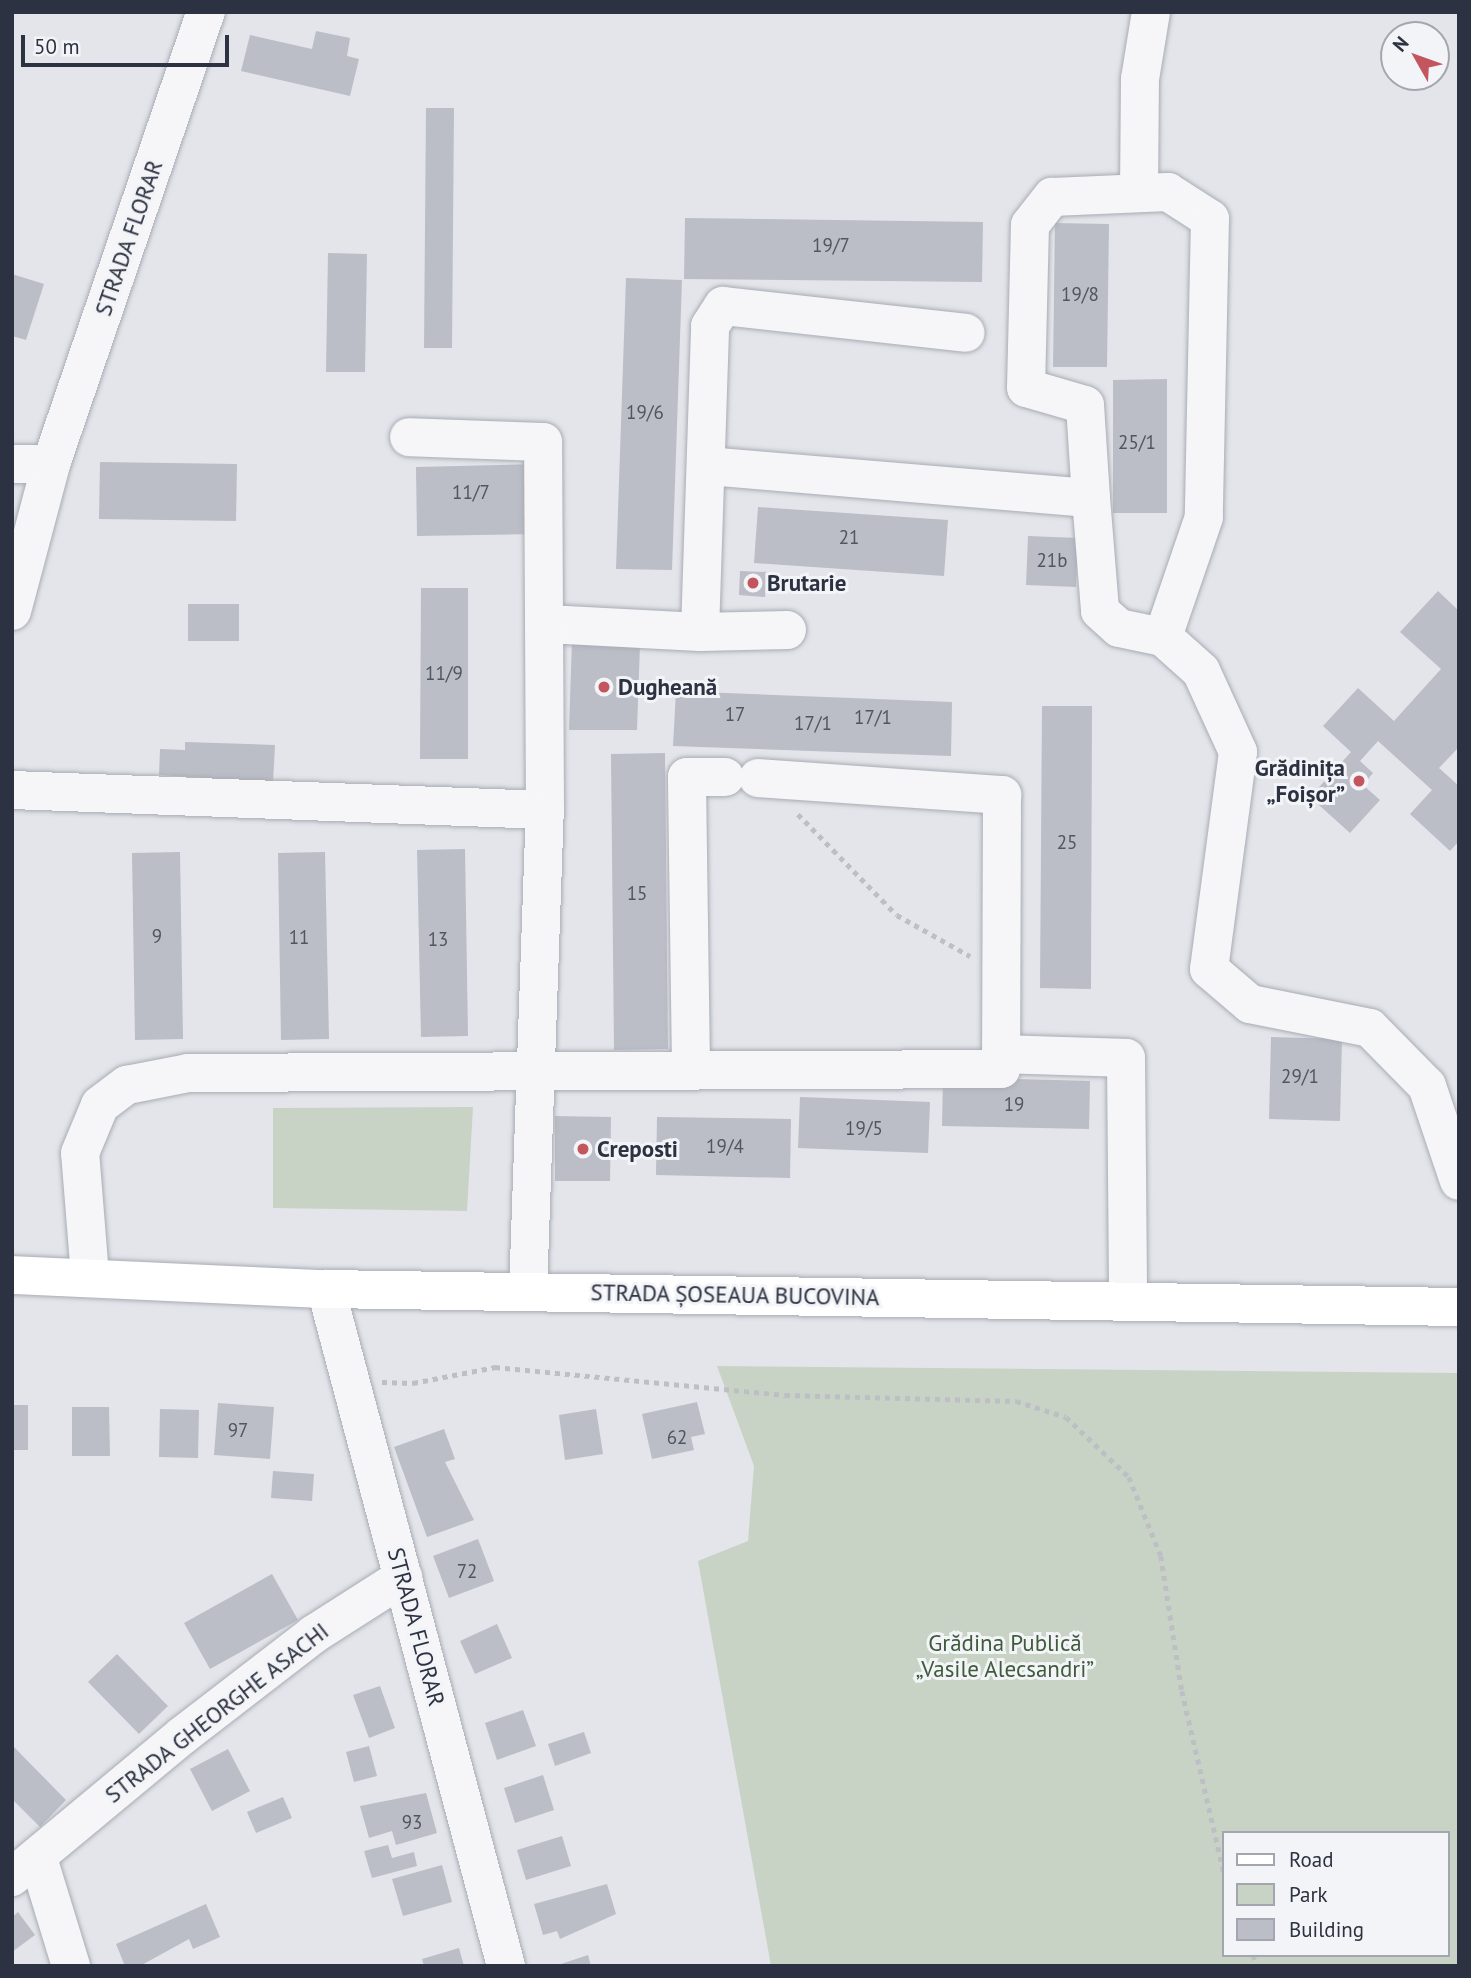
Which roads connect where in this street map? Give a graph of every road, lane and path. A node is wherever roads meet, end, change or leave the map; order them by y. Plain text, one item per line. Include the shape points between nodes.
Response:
1 (206, 12) edge
2 (1151, 12) edge
3 (1139, 193) junction
4 (966, 333) dead end
5 (409, 437) dead end
6 (12, 464) edge
7 (51, 464) junction
8 (707, 466) junction
9 (1091, 498) junction
10 (12, 611) edge
11 (547, 624) junction
12 (788, 630) dead end
13 (700, 632) junction
14 (1163, 638) junction
15 (751, 778) junction
16 (12, 790) edge
17 (545, 810) junction
18 (1002, 974) junction
19 (1001, 1054) junction
20 (539, 1068) junction
21 (691, 1068) junction
22 (1443, 1085) edge
23 (1459, 1181) edge
24 (12, 1275) edge
25 (90, 1276) junction
26 (326, 1289) junction
27 (528, 1292) junction
28 (1128, 1300) junction
29 (1459, 1307) edge
30 (350, 1380) junction
31 (403, 1577) junction
32 (1222, 1863) edge
33 (25, 1868) edge
34 (71, 1966) edge
35 (506, 1966) edge

1 - 7 street, STRADA FLORAR
2 - 3 street via 1140,79
3 - 9 street via 1052,197 1030,225 1026,388 1085,405
3 - 14 street via 1168,191 1210,219 1204,517
4 - 8 street via 723,306 710,326
5 - 11 street via 543,442
6 - 7 street
7 - 10 street, STRADA FLORAR
8 - 9 street
8 - 13 street
9 - 14 street via 1100,611 1119,628
11 - 13 street
11 - 17 street
12 - 13 street
14 - 22 street via 1201,671 1238,751 1209,969 1250,1004 1370,1028
15 - 18 path via 774,793 897,915
15 - 18 street via 1002,795
15 - 21 street via 687,777
16 - 17 street
17 - 20 street
18 - 19 street
19 - 21 street via 1001,1069
19 - 28 street via 1126,1058
20 - 21 street
20 - 25 street via 188,1073 127,1085 100,1105 80,1153
20 - 27 street
22 - 23 street
24 - 25 main road, STRADA ȘOSEAUA BUCOVINA
25 - 26 main road, STRADA ȘOSEAUA BUCOVINA
26 - 27 main road, STRADA ȘOSEAUA BUCOVINA
26 - 30 street, STRADA FLORAR
27 - 28 main road, STRADA ȘOSEAUA BUCOVINA
28 - 29 main road, STRADA ȘOSEAUA BUCOVINA
30 - 31 street, STRADA FLORAR
30 - 32 path via 413,1383 495,1367 785,1395 1016,1401 1066,1417 1129,1477 1161,1556 1182,1691
31 - 33 street, STRADA GHEORGHE ASACHI via 314,1634 183,1735
31 - 35 street, STRADA FLORAR
33 - 34 street, STRADA GHEORGHE ASACHI

